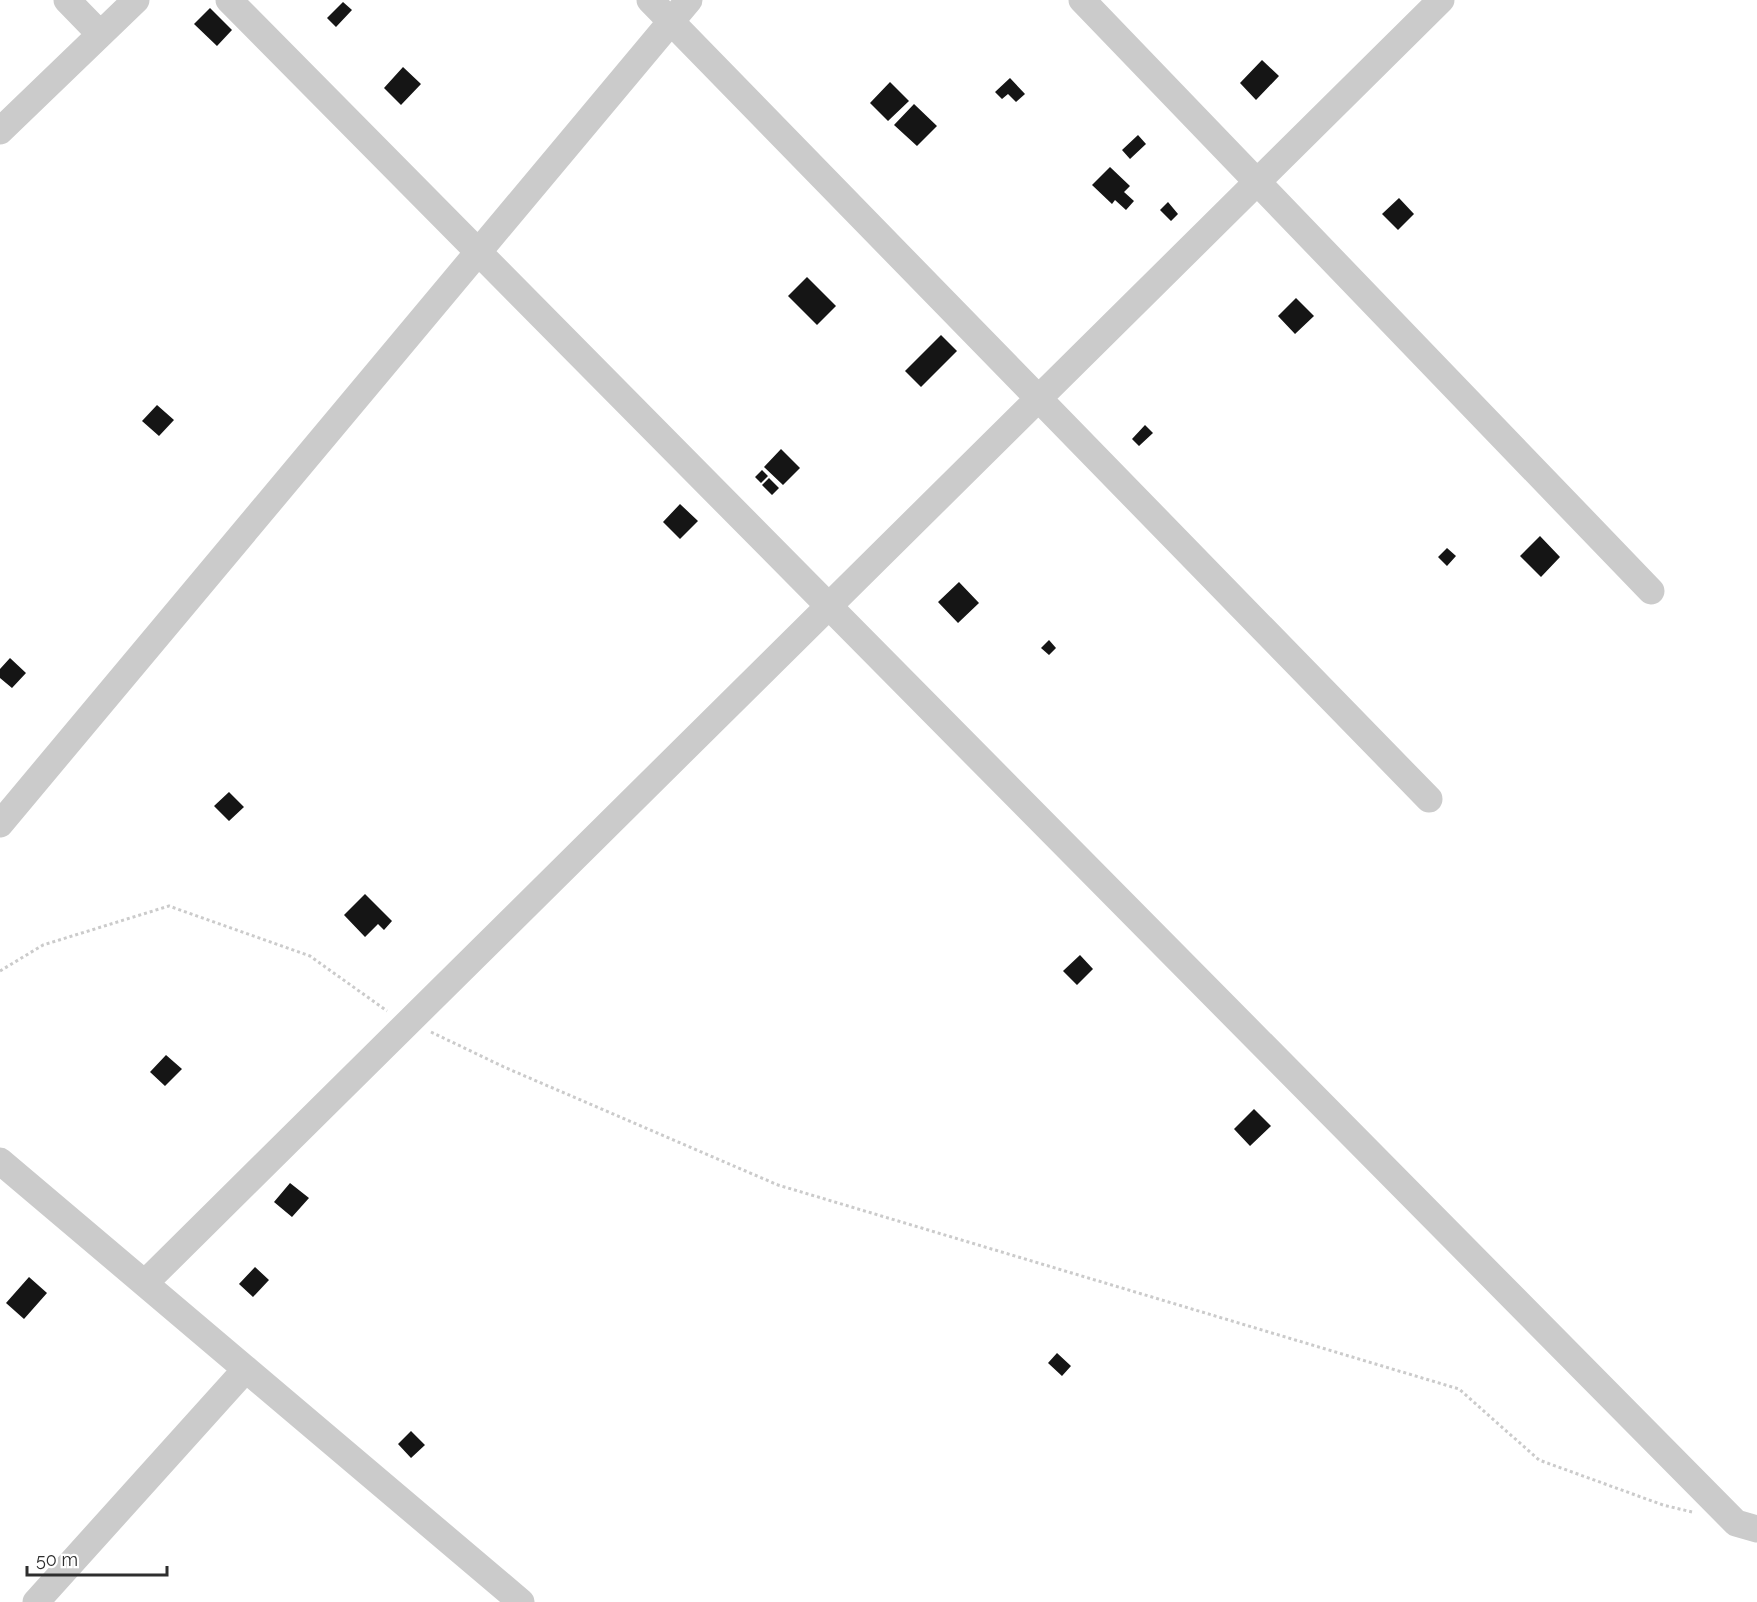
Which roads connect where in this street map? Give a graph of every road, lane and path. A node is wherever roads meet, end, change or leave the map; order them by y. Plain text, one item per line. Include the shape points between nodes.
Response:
1 (67, 0) edge
2 (136, 0) edge
3 (229, 0) edge
4 (650, 0) edge
5 (689, 0) edge
6 (1082, 0) edge
7 (1441, 0) edge
8 (671, 21) junction
9 (100, 34) junction
10 (0, 130) edge
11 (1257, 182) junction
12 (478, 252) junction
13 (1038, 398) junction
14 (1651, 591) dead end
15 (829, 606) junction
16 (1429, 799) dead end
17 (0, 824) edge
18 (0, 971) edge
19 (409, 1022) junction
20 (0, 1161) edge
21 (145, 1283) junction
22 (246, 1369) junction
23 (1694, 1513) dead end
24 (1757, 1529) edge
25 (36, 1602) edge
26 (521, 1602) edge

1 - 9 street
2 - 9 street
3 - 12 street
4 - 8 street
5 - 8 street
6 - 11 street
7 - 11 street
8 - 12 street
8 - 13 street
9 - 10 street
11 - 13 street
11 - 14 street
12 - 15 street
12 - 17 street
13 - 15 street
13 - 16 street
15 - 19 street
15 - 24 street via 1736,1523
18 - 19 path via 43,945 169,906 310,956 381,1008
19 - 21 street
19 - 23 path via 778,1185 1459,1389 1539,1460
20 - 21 street
21 - 22 street
22 - 25 street
22 - 26 street

